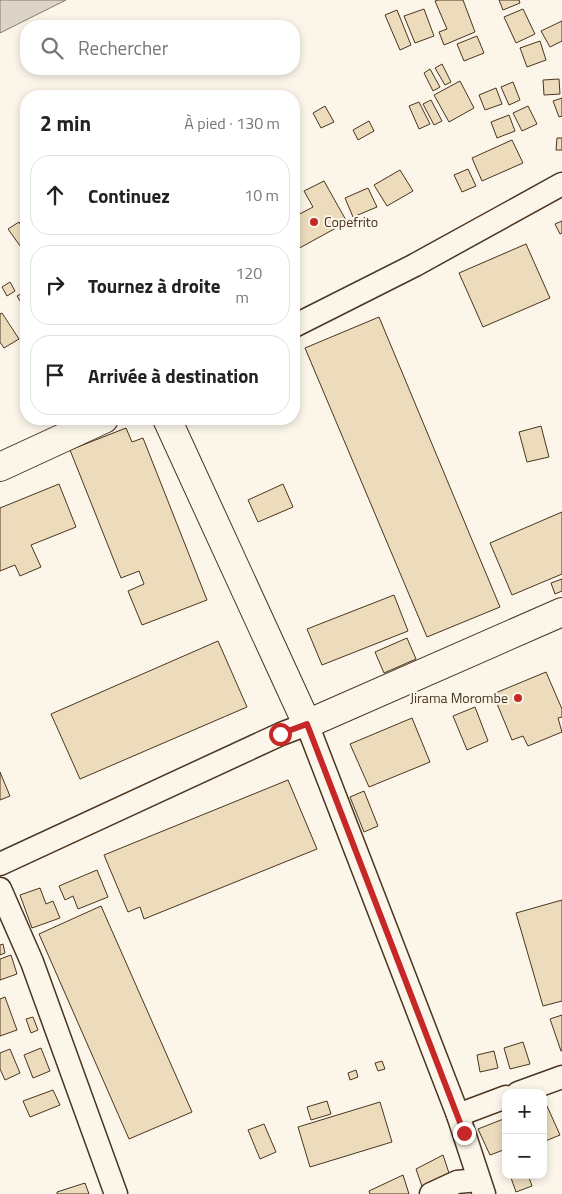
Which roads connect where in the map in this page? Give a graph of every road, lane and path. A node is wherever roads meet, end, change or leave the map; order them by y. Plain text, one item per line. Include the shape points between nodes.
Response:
1 (562, 184) edge
2 (300, 323) edge
3 (91, 425) edge
4 (169, 425) edge
5 (0, 467) edge
6 (562, 612) edge
7 (307, 724) junction
8 (0, 864) edge
9 (0, 889) edge
10 (562, 1077) edge
11 (529, 1089) edge
12 (502, 1098) edge
13 (458, 1115) junction
14 (482, 1187) edge
15 (116, 1194) edge
16 (431, 1194) edge

1 - 2 street via 415,265
3 - 5 street
4 - 7 street
6 - 7 street
7 - 8 street
7 - 13 street
9 - 15 street via 32,962
10 - 11 street
12 - 13 street
13 - 14 street
14 - 16 street via 457,1182

